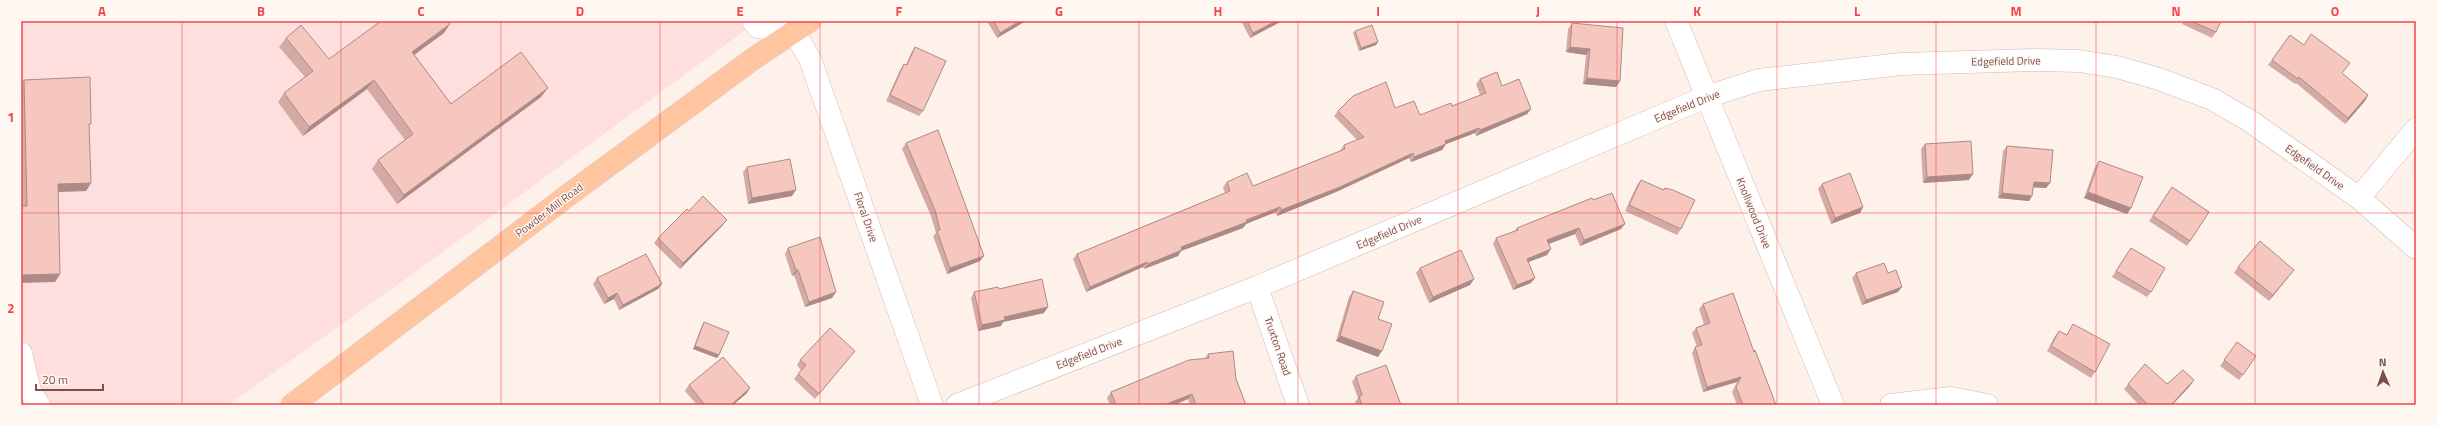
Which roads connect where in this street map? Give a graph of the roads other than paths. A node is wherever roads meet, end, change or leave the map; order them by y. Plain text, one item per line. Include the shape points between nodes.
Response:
1 (753, 21) edge
2 (1676, 21) edge
3 (800, 24) edge
4 (1706, 97) junction
5 (2416, 129) edge
6 (2359, 198) junction
7 (2416, 248) edge
8 (1257, 287) junction
9 (21, 353) edge
10 (39, 405) edge
11 (292, 405) edge
12 (932, 405) edge
13 (957, 405) edge
14 (1298, 405) edge
15 (1833, 405) edge
16 (1890, 405) edge
17 (1987, 405) edge

1 - 3 street via 758,27
2 - 4 street, Knollwood Drive
3 - 11 main road, Powder Mill Road
3 - 12 street, Floral Drive via 810,59
4 - 6 street, Edgefield Drive via 1759,80 1901,64 2038,60 2117,67 2159,79 2212,99 2250,121
4 - 8 street, Edgefield Drive
4 - 15 street, Knollwood Drive
5 - 6 street
6 - 7 street, Edgefield Drive
8 - 13 street, Edgefield Drive
8 - 14 street, Truxton Road
9 - 10 street via 30,391
16 - 17 street via 1951,398

